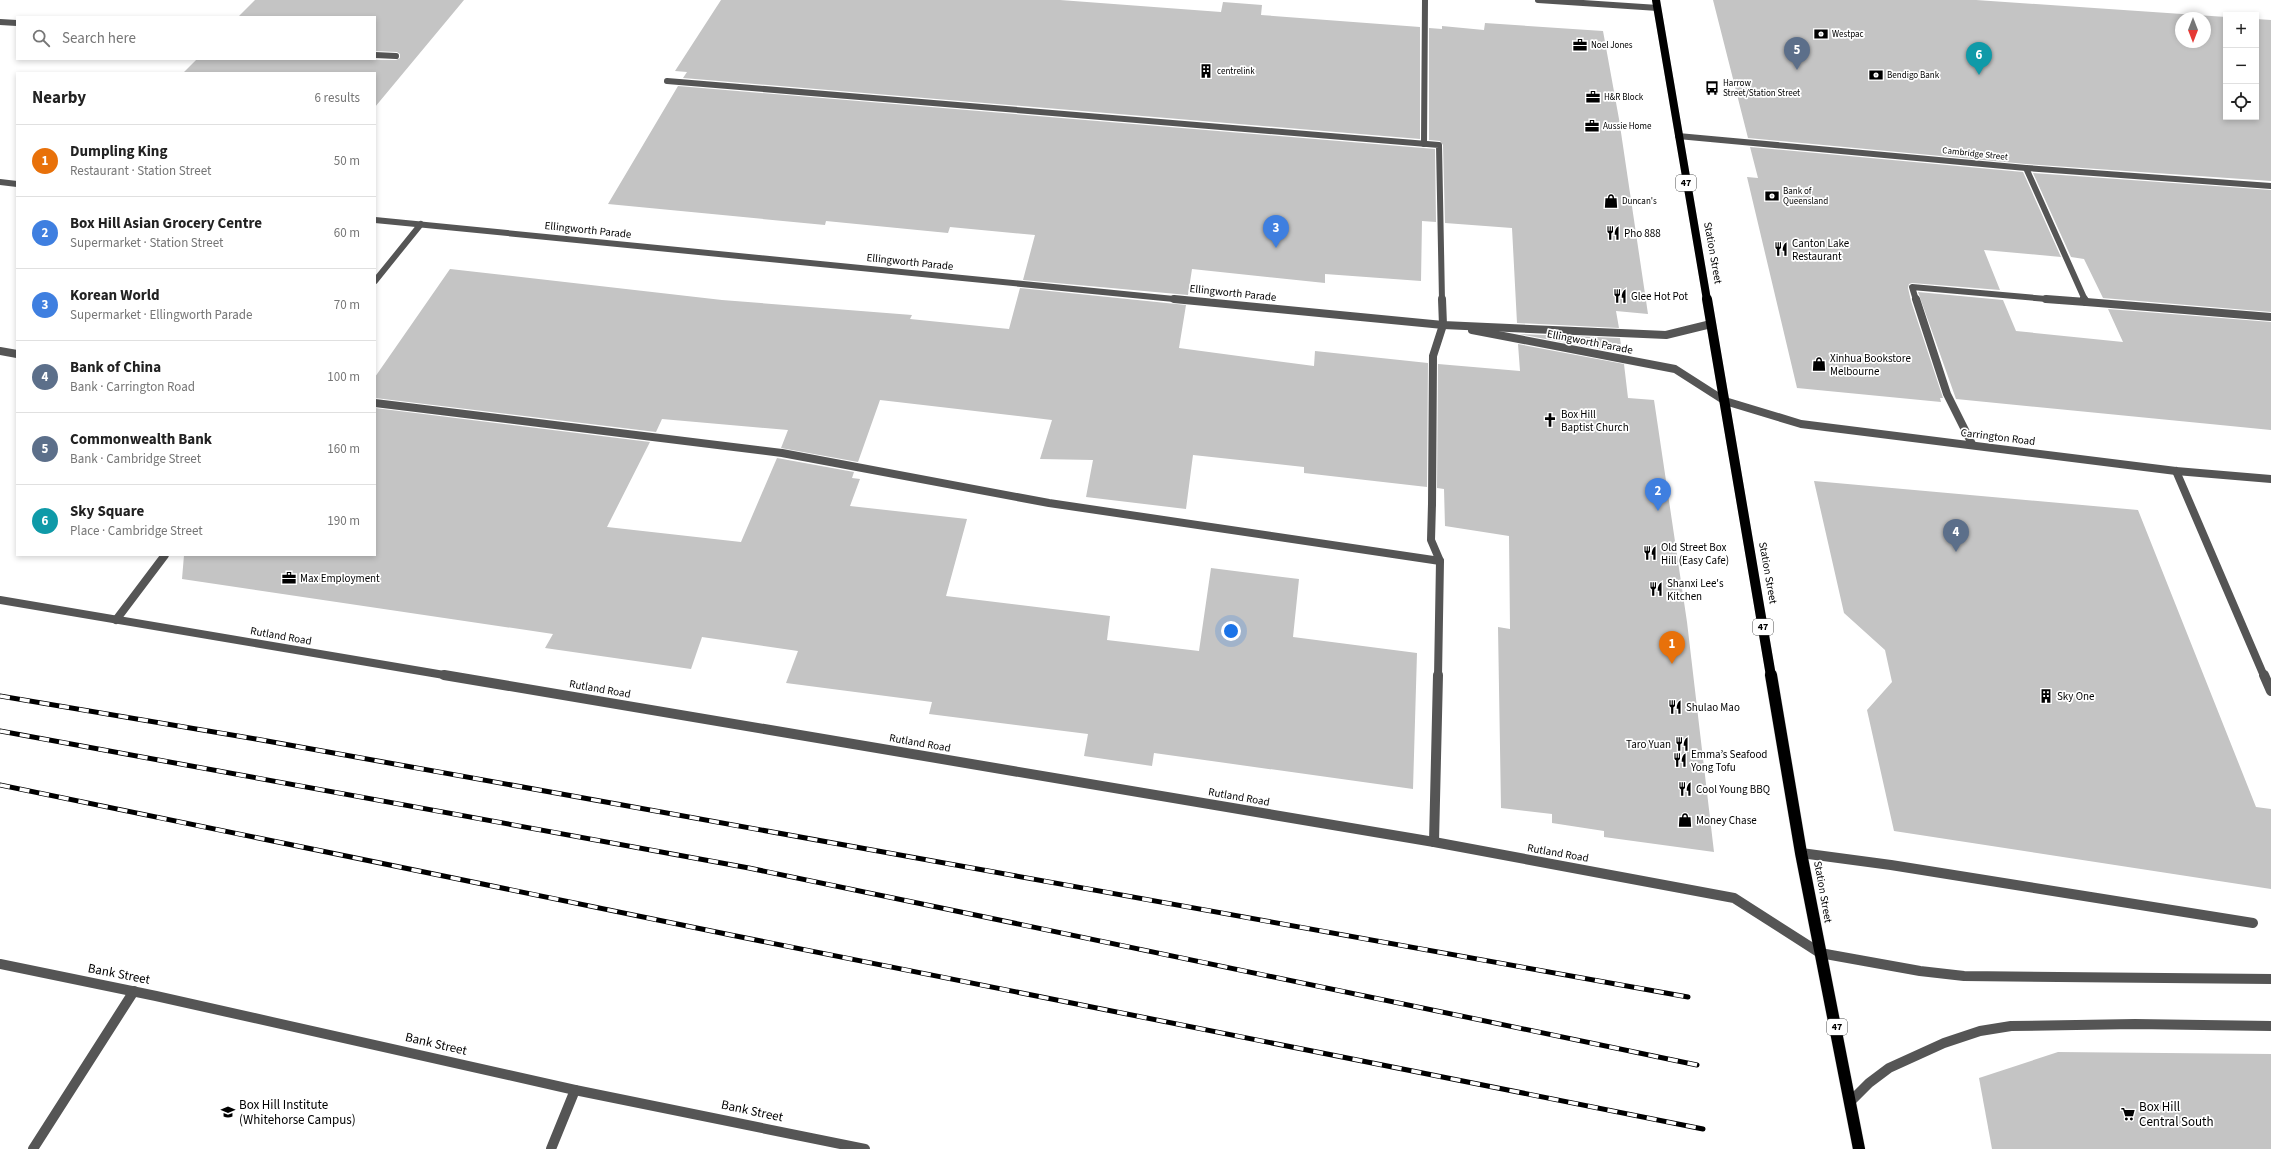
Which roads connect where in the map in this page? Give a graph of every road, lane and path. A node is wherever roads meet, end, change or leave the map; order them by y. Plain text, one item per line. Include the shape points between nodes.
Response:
1 (1426, 0) edge
2 (1538, 0) edge
3 (1656, 0) edge
4 (1658, 8) junction
5 (0, 22) edge
6 (16, 23) edge
7 (376, 55) edge
8 (396, 56) dead end
9 (667, 81) dead end
10 (1678, 136) junction
11 (1424, 144) junction
12 (2026, 168) junction
13 (0, 182) edge
14 (16, 184) edge
15 (2271, 186) edge
16 (376, 220) edge
17 (421, 224) junction
18 (376, 280) edge
19 (2086, 302) junction
20 (2271, 318) edge
21 (1711, 324) junction
22 (1443, 325) junction
23 (0, 351) edge
24 (16, 354) edge
25 (1725, 401) junction
26 (376, 403) edge
27 (1972, 444) junction
28 (2176, 471) junction
29 (2271, 479) edge
30 (164, 556) edge
31 (1440, 561) junction
32 (0, 600) edge
33 (116, 620) junction
34 (2271, 691) edge
35 (1434, 842) junction
36 (1801, 853) junction
37 (2253, 923) dead end
38 (1820, 953) junction
39 (0, 964) edge
40 (2271, 978) edge
41 (134, 992) junction
42 (2271, 1026) edge
43 (575, 1090) junction
44 (1851, 1101) junction
45 (33, 1149) edge
46 (551, 1149) edge
47 (865, 1149) edge
48 (1859, 1149) edge

1 - 11 street
2 - 4 street
3 - 4 main road, Station Street / 47
4 - 10 main road, Station Street / 47
5 - 6 street
7 - 8 street
9 - 11 street
10 - 12 street, Cambridge Street
10 - 21 main road, Station Street / 47
11 - 22 street via 1439,145
12 - 15 street, Cambridge Street
12 - 19 street
13 - 14 street
16 - 17 street, Ellingworth Parade
17 - 18 street
17 - 22 street, Ellingworth Parade
19 - 20 street
19 - 27 street via 1912,288 1947,394
21 - 22 street, Ellingworth Parade via 1666,335
21 - 25 main road, Station Street / 47
22 - 25 street, Ellingworth Parade via 1675,369
22 - 31 street via 1433,356 1431,540
23 - 24 street
25 - 27 street, Carrington Road via 1801,424
25 - 36 main road, Station Street / 47
26 - 31 street via 782,453 1049,503
27 - 28 street, Carrington Road
28 - 29 street, Carrington Road
28 - 34 street
30 - 33 street
31 - 35 street
32 - 33 street, Rutland Road
33 - 35 street, Rutland Road
35 - 38 street, Rutland Road via 1734,898
36 - 37 street
36 - 38 main road, Station Street / 47
38 - 40 street via 1920,971 1964,976
38 - 44 main road, Station Street / 47
39 - 41 street, Bank Street
41 - 43 street, Bank Street
41 - 45 street
42 - 44 street via 2119,1024 2011,1026 1980,1031 1944,1043 1889,1068
43 - 46 street
43 - 47 street, Bank Street
44 - 48 main road, Station Street / 47

